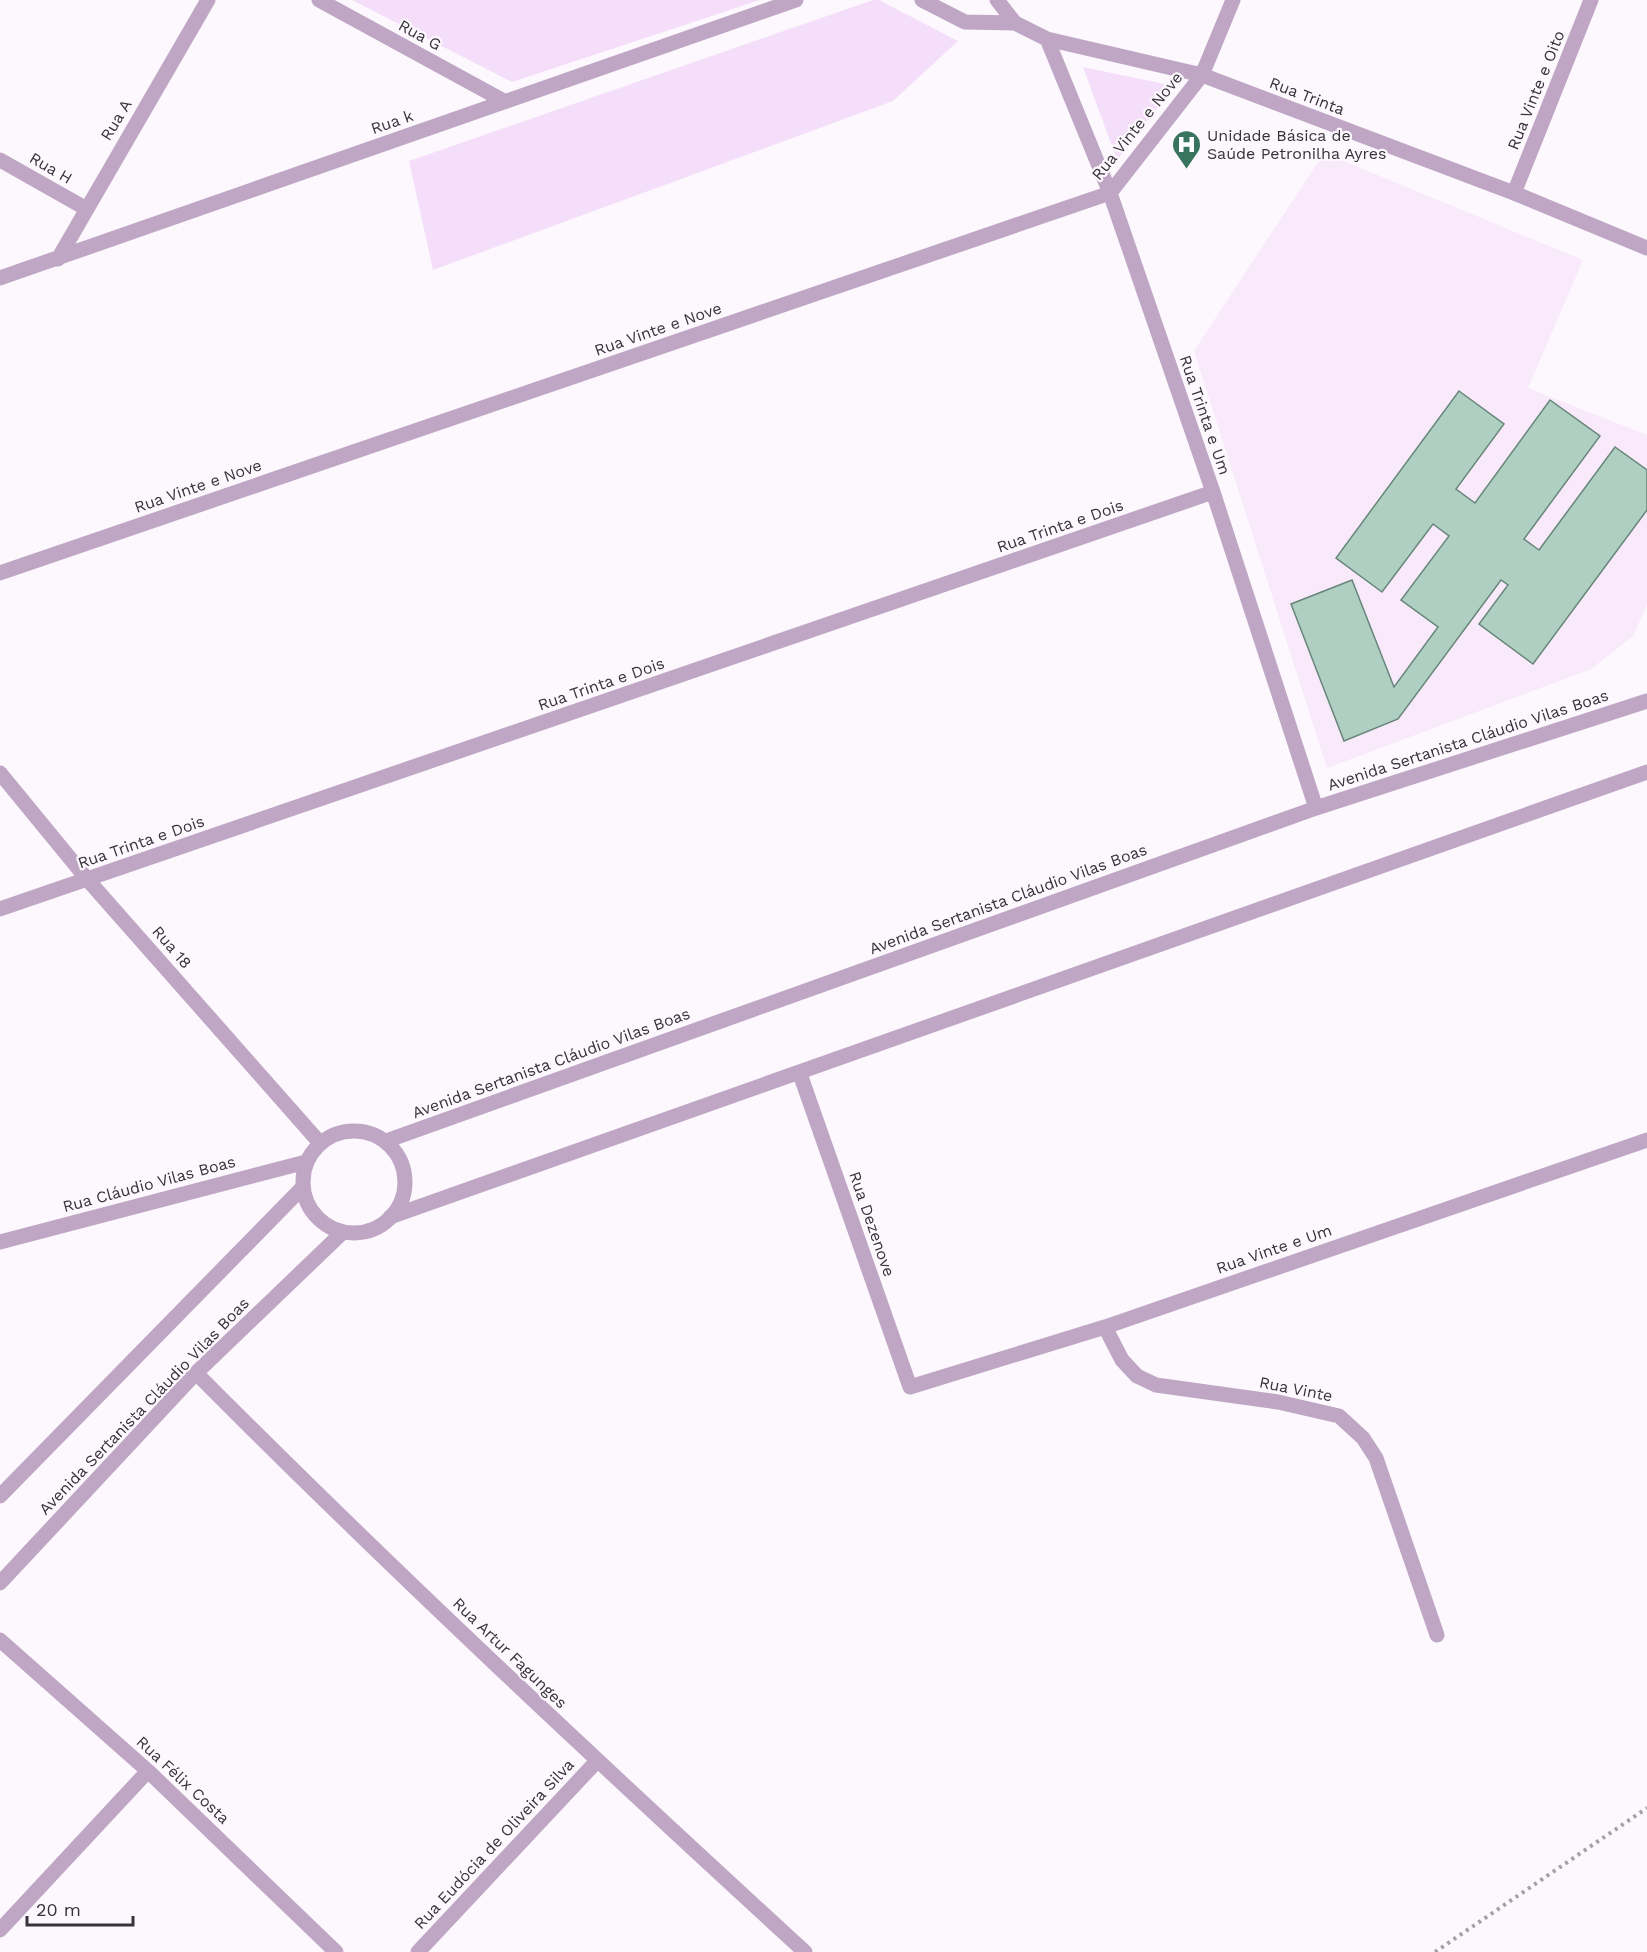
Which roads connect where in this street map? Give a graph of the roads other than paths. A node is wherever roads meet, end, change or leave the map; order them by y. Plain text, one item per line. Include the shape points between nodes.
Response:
1 (208, 0) edge
2 (319, 0) edge
3 (796, 0) edge
4 (922, 0) edge
5 (997, 0) edge
6 (1233, 0) edge
7 (1591, 0) edge
8 (1015, 23) junction
9 (1047, 39) junction
10 (1202, 75) junction
11 (504, 101) junction
12 (0, 160) edge
13 (1110, 193) junction
14 (1514, 194) junction
15 (85, 208) junction
16 (1647, 249) edge
17 (58, 259) junction
18 (0, 278) edge
19 (1213, 492) junction
20 (0, 573) edge
21 (1647, 701) edge
22 (1647, 772) edge
23 (0, 773) edge
24 (1316, 808) junction
25 (87, 879) junction
26 (0, 909) edge
27 (800, 1074) junction
28 (1647, 1140) edge
29 (386, 1141) junction
30 (320, 1143) junction
31 (306, 1162) junction
32 (303, 1187) junction
33 (390, 1217) junction
34 (343, 1232) junction
35 (0, 1242) edge
36 (1105, 1327) junction
37 (196, 1373) junction
38 (910, 1386) joint
39 (3, 1487) edge
40 (0, 1583) edge
41 (1437, 1635) dead end
42 (0, 1640) edge
43 (597, 1761) junction
44 (148, 1771) junction
45 (0, 1930) edge
46 (336, 1952) edge
47 (418, 1952) edge
48 (805, 1952) edge

1 - 15 street, Rua A
2 - 11 street, Rua G
3 - 11 street, Rua k
4 - 8 street via 965,21
5 - 8 street
6 - 10 street, Rua Vinte e Nove
7 - 14 street, Rua Vinte e Oito
8 - 9 street, Rua Trinta
9 - 10 street, Rua Trinta
9 - 13 street, Rua Trinta e Um
10 - 13 street, Rua Vinte e Nove
10 - 14 street, Rua Trinta
11 - 17 street, Rua k
12 - 15 street, Rua H
13 - 19 street, Rua Trinta e Um
13 - 20 street, Rua Vinte e Nove
14 - 16 street, Rua Trinta
15 - 17 street, Rua A
17 - 18 street, Rua k
19 - 24 street, Rua Trinta e Um
19 - 25 street, Rua Trinta e Dois
21 - 24 street, Avenida Sertanista Cláudio Vilas Boas
22 - 27 street
23 - 25 street, Rua 18
24 - 29 street, Avenida Sertanista Cláudio Vilas Boas
25 - 26 street, Rua Trinta e Dois
25 - 30 street, Rua 18
27 - 33 street
27 - 38 street, Rua Dezenove
28 - 36 street, Rua Vinte e Um
29 - 30 street via 350,1130
29 - 33 street via 402,1164 405,1178 399,1206
30 - 31 street
31 - 32 street
31 - 35 street, Rua Cláudio Vilas Boas
32 - 34 street via 311,1211
32 - 39 street
33 - 34 street via 360,1233
34 - 37 street, Avenida Sertanista Cláudio Vilas Boas
36 - 38 street, Rua Vinte e Um
36 - 41 street, Rua Vinte via 1122,1360 1137,1376 1156,1385 1278,1402 1339,1416 1347,1423 1376,1458
37 - 40 street, Avenida Sertanista Cláudio Vilas Boas
37 - 43 street, Rua Artur Fagunges
42 - 44 street, Rua Félix Costa
43 - 47 street, Rua Eudócia de Oliveira Silva
43 - 48 street, Rua Artur Fagunges
44 - 45 street
44 - 46 street, Rua Félix Costa

